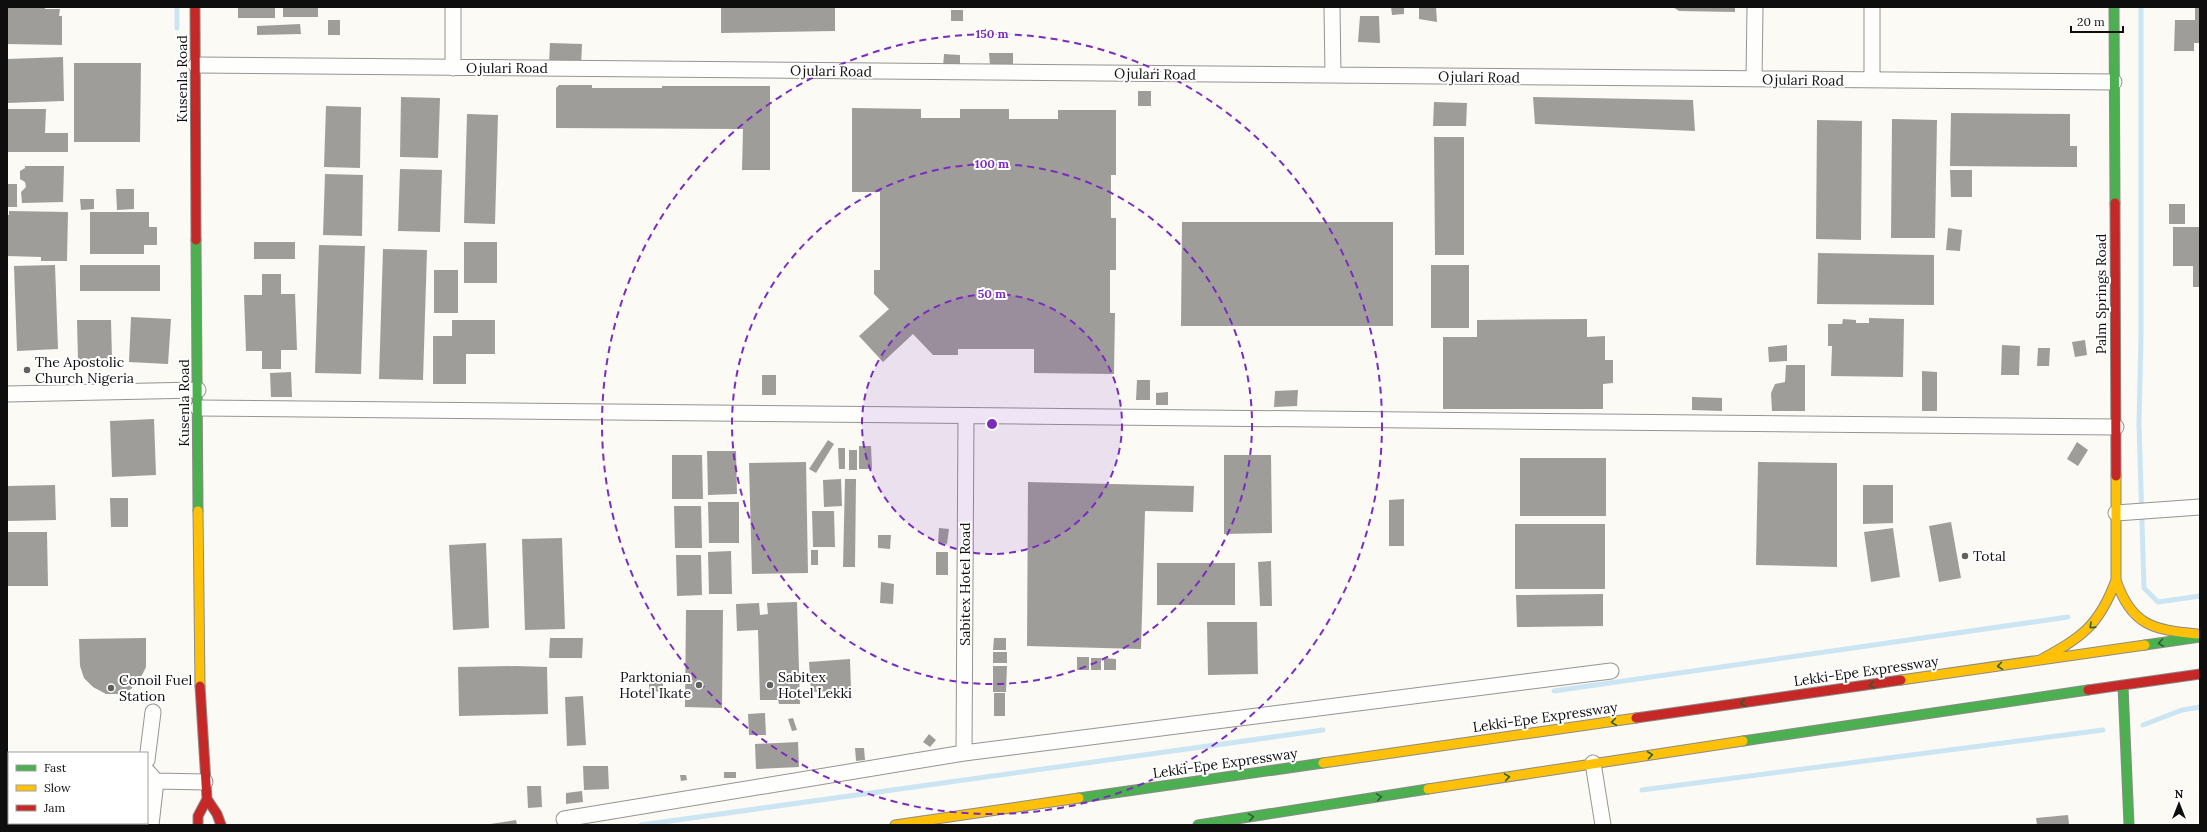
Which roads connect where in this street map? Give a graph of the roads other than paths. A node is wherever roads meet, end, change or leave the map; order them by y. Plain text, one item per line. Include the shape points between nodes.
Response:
1 (195, 7) edge
2 (453, 7) edge
3 (1332, 7) edge
4 (1755, 7) edge
5 (1872, 7) edge
6 (2114, 7) edge
7 (196, 65) junction
8 (453, 68) junction
9 (1333, 75) junction
10 (1754, 79) junction
11 (1872, 80) junction
12 (2114, 82) junction
13 (198, 390) junction
14 (7, 394) edge
15 (198, 408) junction
16 (966, 416) junction
17 (2116, 427) junction
18 (2200, 507) edge
19 (2123, 513) junction
20 (2116, 580) junction
21 (2200, 636) edge
22 (2039, 661) junction
23 (1611, 671) dead end
24 (2200, 674) edge
25 (2123, 686) junction
26 (153, 712) dead end
27 (148, 752) edge
28 (964, 753) junction
29 (1593, 763) junction
30 (151, 776) edge
31 (205, 782) junction
32 (207, 799) junction
33 (564, 818) dead end
34 (150, 825) edge
35 (198, 825) edge
36 (221, 825) edge
37 (894, 825) edge
38 (1198, 825) edge
39 (1603, 825) edge
40 (2129, 825) edge

1 - 7 main road, Kusenla Road
2 - 8 street
3 - 9 street
4 - 10 street
5 - 11 street
6 - 12 main road, Palm Springs Road
7 - 8 street, Ojulari Road
7 - 13 main road, Kusenla Road
8 - 9 street, Ojulari Road
9 - 10 street, Ojulari Road
10 - 11 street, Ojulari Road
11 - 12 street, Ojulari Road
12 - 17 main road, Palm Springs Road
13 - 14 street
13 - 15 main road, Kusenla Road
15 - 16 street
15 - 31 main road, Kusenla Road via 199,664
16 - 17 street
16 - 28 street, Sabitex Hotel Road
17 - 19 main road, Palm Springs Road
18 - 19 street
19 - 20 main road, Palm Springs Road
20 - 21 main road, Palm Springs Road via 2121,598 2131,613 2147,624 2171,632
20 -> 22 main road, Palm Springs Road via 2109,604 2099,619 2081,637
21 -> 22 main road, Lekki-Epe Expressway
22 -> 37 main road, Lekki-Epe Expressway
23 - 28 street
24 - 25 main road
29 -> 25 main road
25 - 40 main road
26 - 27 street
28 - 33 street
38 -> 29 main road
29 - 39 street
30 - 31 street
30 - 34 street
31 - 32 main road, Kusenla Road
32 - 35 main road via 198,816
32 - 36 main road, Kusenla Road

